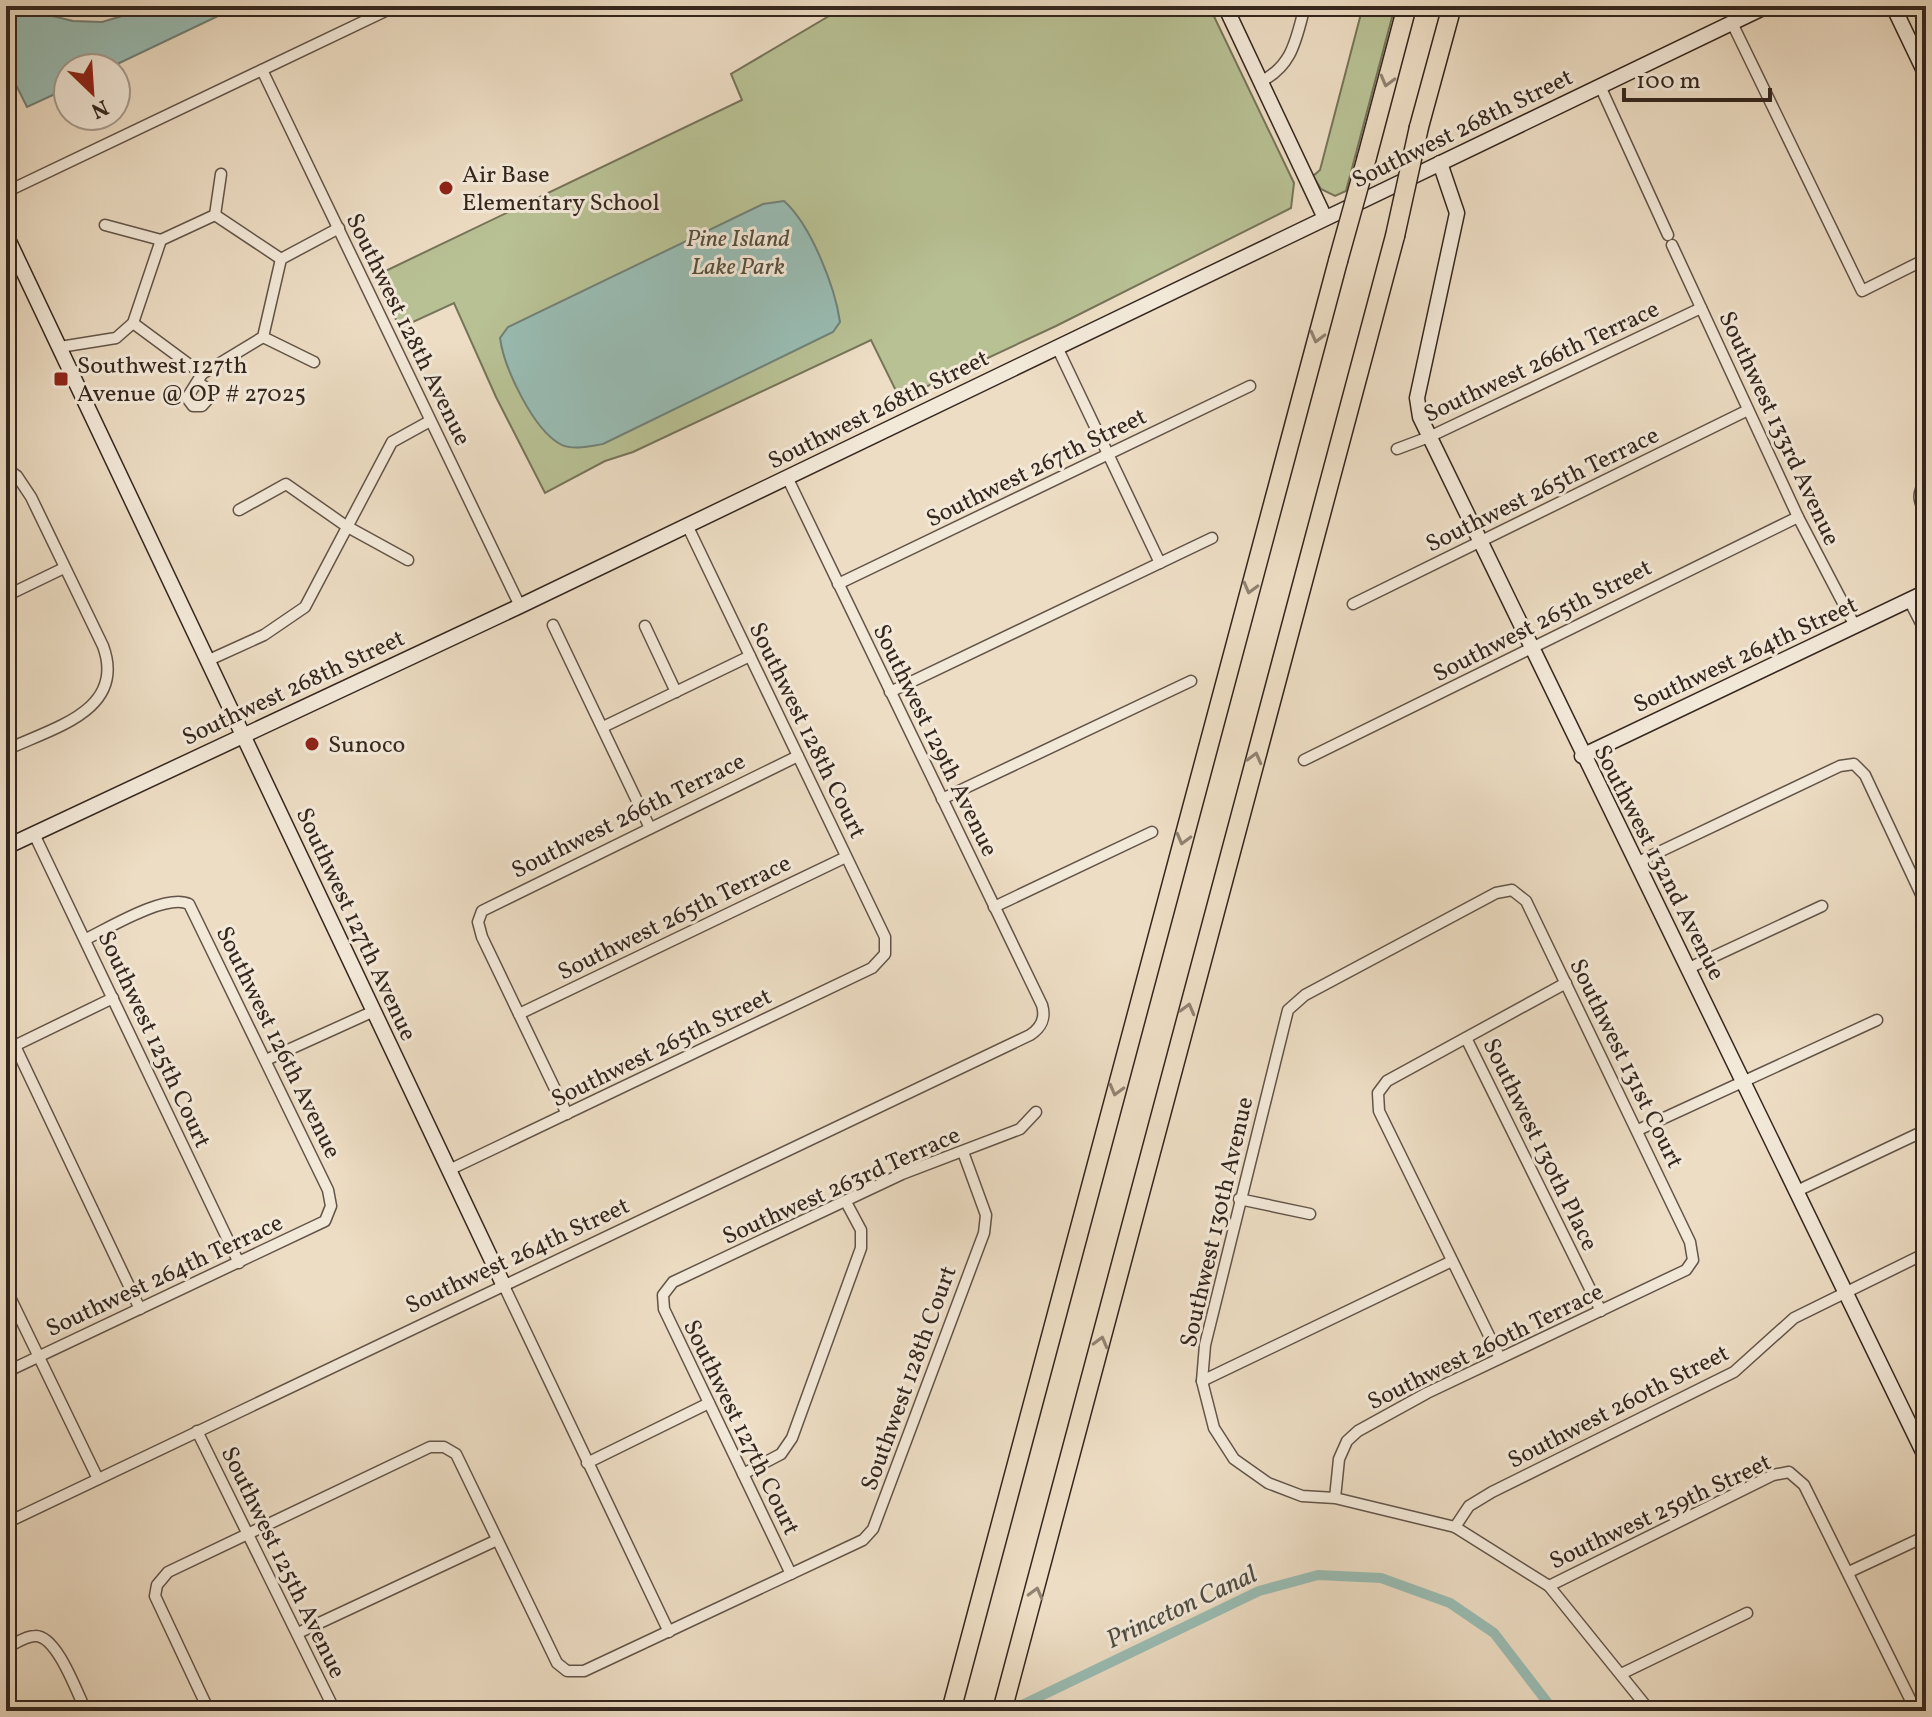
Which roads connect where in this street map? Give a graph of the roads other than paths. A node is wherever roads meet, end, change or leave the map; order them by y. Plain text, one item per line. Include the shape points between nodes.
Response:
1 (396, 6) edge
2 (1225, 6) edge
3 (1305, 6) edge
4 (1407, 6) edge
5 (1452, 6) edge
6 (1767, 6) edge
7 (1893, 6) edge
8 (1732, 23) junction
9 (262, 70) junction
10 (1926, 75) edge
11 (1260, 82) junction
12 (1600, 86) junction
13 (1440, 163) junction
14 (221, 174) dead end
15 (6, 192) edge
16 (215, 215) junction
17 (1325, 218) junction
18 (105, 225) dead end
19 (339, 228) junction
20 (6, 235) edge
21 (161, 240) junction
22 (281, 259) junction
23 (1926, 259) edge
24 (1701, 308) junction
25 (133, 323) junction
26 (263, 337) junction
27 (60, 347) junction
28 (1057, 347) junction
29 (314, 362) dead end
30 (1250, 386) dead end
31 (1748, 410) junction
32 (430, 421) junction
33 (1429, 437) junction
34 (1397, 449) dead end
35 (1108, 454) junction
36 (6, 468) edge
37 (787, 477) junction
38 (1922, 486) edge
39 (239, 510) dead end
40 (1926, 516) edge
41 (1798, 517) junction
42 (687, 525) junction
43 (346, 526) junction
44 (1212, 538) dead end
45 (1479, 542) junction
46 (408, 560) dead end
47 (1160, 563) junction
48 (64, 568) junction
49 (838, 584) junction
50 (1926, 592) edge
51 (6, 596) edge
52 (1909, 600) junction
53 (1353, 604) dead end
54 (520, 606) junction
55 (553, 625) dead end
56 (645, 626) dead end
57 (1855, 626) junction
58 (1926, 633) edge
59 (1531, 650) junction
60 (750, 656) junction
61 (209, 660) junction
62 (1191, 681) dead end
63 (676, 692) junction
64 (890, 692) junction
65 (603, 727) junction
66 (245, 734) junction
67 (6, 750) edge
68 (798, 756) junction
69 (1582, 756) junction
70 (1304, 760) dead end
71 (942, 799) junction
72 (650, 828) junction
73 (1152, 832) dead end
74 (34, 834) junction
75 (6, 847) edge
76 (846, 857) junction
77 (1638, 862) junction
78 (1926, 905) edge
79 (1822, 906) dead end
80 (994, 907) junction
81 (86, 939) junction
82 (885, 954) joint
83 (1689, 968) junction
84 (1566, 983) junction
85 (113, 998) junction
86 (1288, 1010) joint
87 (374, 1011) junction
88 (519, 1014) junction
89 (1877, 1020) dead end
90 (1042, 1021) joint
91 (1466, 1038) junction
92 (10, 1048) edge
93 (266, 1060) junction
94 (1742, 1081) junction
95 (1036, 1112) dead end
96 (567, 1114) junction
97 (1638, 1130) junction
98 (1926, 1130) edge
99 (963, 1152) junction
100 (449, 1170) junction
101 (1797, 1191) junction
102 (1239, 1199) junction
103 (846, 1202) junction
104 (331, 1206) joint
105 (1310, 1214) dead end
106 (1926, 1253) edge
107 (1693, 1260) joint
108 (1452, 1261) junction
109 (239, 1263) junction
110 (504, 1286) junction
111 (6, 1289) edge
112 (1844, 1291) junction
113 (663, 1295) joint
114 (140, 1309) junction
115 (1601, 1311) junction
116 (39, 1356) junction
117 (1500, 1358) junction
118 (6, 1372) edge
119 (1202, 1381) junction
120 (709, 1403) junction
121 (197, 1431) junction
122 (1926, 1458) edge
123 (587, 1463) junction
124 (743, 1474) junction
125 (98, 1479) junction
126 (1335, 1498) junction
127 (6, 1523) edge
128 (1455, 1527) junction
129 (248, 1533) junction
130 (1926, 1536) edge
131 (497, 1540) junction
132 (1849, 1572) junction
133 (791, 1574) junction
134 (1549, 1586) junction
135 (1747, 1613) dead end
136 (669, 1632) junction
137 (298, 1633) junction
138 (6, 1648) edge
139 (1621, 1674) junction
140 (953, 1704) edge
141 (86, 1711) edge
142 (209, 1711) edge
143 (335, 1711) edge
144 (1002, 1711) edge
145 (1650, 1711) edge
146 (1916, 1711) edge

1 - 9 street
2 - 11 street
3 - 11 street via 1288,61
4 -> 140 highway, bridge
144 -> 5 highway, bridge
6 - 8 street, Southwest 268th Street
7 - 10 street
8 - 12 street, Southwest 268th Street
8 - 23 street via 1862,291
9 - 15 street
9 - 19 street, Southwest 128th Avenue
11 - 17 street
12 - 13 street, Southwest 268th Street
12 - 24 street, Southwest 133rd Avenue
13 - 17 street, Southwest 268th Street
13 - 33 street, Southwest 132nd Avenue via 1457,213 1417,398
14 - 16 street
16 - 21 street
16 - 22 street
17 - 28 street, Southwest 268th Street
18 - 21 street
19 - 22 street
19 - 32 street, Southwest 128th Avenue
20 - 27 street, Southwest 127th Avenue
21 - 25 street
22 - 26 street
24 - 31 street, Southwest 133rd Avenue
24 - 33 street, Southwest 266th Terrace
25 - 26 street via 200,378
25 - 27 street via 116,338
26 - 29 street
27 - 61 street, Southwest 127th Avenue
28 - 35 street
28 - 37 street, Southwest 268th Street
30 - 35 street, Southwest 267th Street
31 - 41 street, Southwest 133rd Avenue
31 - 45 street, Southwest 265th Terrace
32 - 43 street via 392,442
32 - 54 street, Southwest 128th Avenue
33 - 34 street, Southwest 266th Terrace
33 - 45 street, Southwest 132nd Avenue
35 - 47 street
35 - 49 street, Southwest 267th Street
36 - 48 street via 24,486
37 - 42 street, Southwest 268th Street
37 - 49 street, Southwest 129th Avenue
38 - 40 street via 1919,500
39 - 43 street via 286,484
41 - 57 street, Southwest 133rd Avenue
41 - 59 street, Southwest 265th Street
42 - 54 street, Southwest 268th Street
42 - 60 street, Southwest 128th Court
43 - 46 street
43 - 61 street via 305,607 264,635
44 - 47 street
45 - 53 street, Southwest 265th Terrace
45 - 59 street, Southwest 132nd Avenue
47 - 64 street
48 - 51 street
48 - 67 street via 107,657 106,689 87,710
49 - 64 street, Southwest 129th Avenue
50 - 52 street, Southwest 264th Street
52 - 57 street, Southwest 264th Street
52 - 58 street
54 - 66 street, Southwest 268th Street
55 - 65 street
56 - 63 street
57 - 69 street, Southwest 264th Street
59 - 69 street, Southwest 132nd Avenue
59 - 70 street, Southwest 265th Street
60 - 63 street
60 - 68 street, Southwest 128th Court
61 - 66 street, Southwest 127th Avenue
62 - 71 street
63 - 65 street
64 - 71 street, Southwest 129th Avenue
65 - 72 street
66 - 74 street, Southwest 268th Street
66 - 87 street, Southwest 127th Avenue
68 - 72 street, Southwest 266th Terrace
68 - 76 street, Southwest 128th Court
69 - 77 street, Southwest 132nd Avenue
71 - 80 street, Southwest 129th Avenue
72 - 88 street, Southwest 266th Terrace via 493,903 479,916 482,937
73 - 80 street
74 - 75 street, Southwest 268th Street
74 - 81 street, Southwest 125th Court
76 - 82 street, Southwest 128th Court via 885,937
76 - 88 street, Southwest 265th Terrace
77 - 78 street via 1854,764 1865,775
77 - 83 street, Southwest 132nd Avenue
79 - 83 street
80 - 90 street, Southwest 129th Avenue via 1042,1005
81 - 85 street, Southwest 125th Court
81 - 93 street, Southwest 126th Avenue via 165,902 181,901 195,913
82 - 96 street, Southwest 265th Street via 872,968
83 - 94 street, Southwest 132nd Avenue
84 - 86 street, Southwest 131st Court via 1526,901 1512,890 1496,893 1305,995
84 - 91 street
84 - 97 street, Southwest 131st Court
85 - 92 street
85 - 109 street, Southwest 125th Court
86 - 102 street, Southwest 130th Avenue
87 - 93 street
87 - 100 street, Southwest 127th Avenue
88 - 96 street
89 - 94 street
90 - 110 street, Southwest 264th Street via 1030,1035
91 - 108 street via 1387,1081 1378,1093 1379,1111
91 - 115 street, Southwest 130th Place
92 - 114 street
93 - 104 street, Southwest 126th Avenue
94 - 97 street
94 - 101 street, Southwest 132nd Avenue
95 - 99 street, Southwest 263rd Terrace via 1020,1129
96 - 100 street, Southwest 265th Street
97 - 107 street, Southwest 131st Court via 1690,1242
98 - 101 street
99 - 103 street, Southwest 263rd Terrace
99 - 133 street, Southwest 128th Court via 986,1215 984,1233 873,1529 863,1540
100 - 110 street, Southwest 127th Avenue
101 - 112 street, Southwest 132nd Avenue
102 - 105 street
102 - 119 street, Southwest 130th Avenue via 1205,1345
103 - 113 street, Southwest 263rd Terrace via 673,1282
103 - 124 street via 861,1230 861,1248 792,1438 781,1454
104 - 109 street, Southwest 264th Terrace via 325,1221
106 - 112 street, Southwest 260th Street
107 - 115 street, Southwest 260th Terrace via 1686,1270
108 - 117 street
108 - 119 street
109 - 114 street, Southwest 264th Terrace
110 - 121 street, Southwest 264th Street
110 - 123 street, Southwest 127th Avenue
111 - 116 street
112 - 122 street, Southwest 132nd Avenue
112 - 128 street, Southwest 260th Street via 1794,1318 1734,1372 1492,1492 1469,1506
113 - 120 street, Southwest 127th Court via 664,1309
114 - 116 street, Southwest 264th Terrace
115 - 117 street, Southwest 260th Terrace
116 - 118 street, Southwest 264th Terrace
116 - 125 street
117 - 126 street, Southwest 260th Terrace via 1358,1431 1339,1459
119 - 126 street, Southwest 130th Avenue via 1214,1428 1234,1459 1268,1483 1302,1496
120 - 123 street
120 - 124 street, Southwest 127th Court
121 - 125 street, Southwest 264th Street
121 - 129 street, Southwest 125th Avenue
123 - 136 street, Southwest 127th Avenue
124 - 133 street, Southwest 127th Court
125 - 127 street, Southwest 264th Street
126 - 128 street, Southwest 130th Avenue
128 - 134 street, Southwest 130th Avenue
129 - 131 street via 430,1447 444,1447 456,1454
129 - 137 street, Southwest 125th Avenue
129 - 142 street via 168,1572 157,1585 155,1596
130 - 132 street
131 - 136 street, Southwest 128th Court via 557,1663 567,1671 584,1671
131 - 137 street
132 - 134 street, Southwest 259th Street via 1804,1485 1789,1472 1773,1475
132 - 146 street
133 - 136 street, Southwest 128th Court
134 - 139 street, Southwest 130th Avenue
135 - 139 street
137 - 143 street, Southwest 125th Avenue
138 - 141 street via 31,1635 44,1637 56,1650
139 - 145 street, Southwest 130th Avenue

